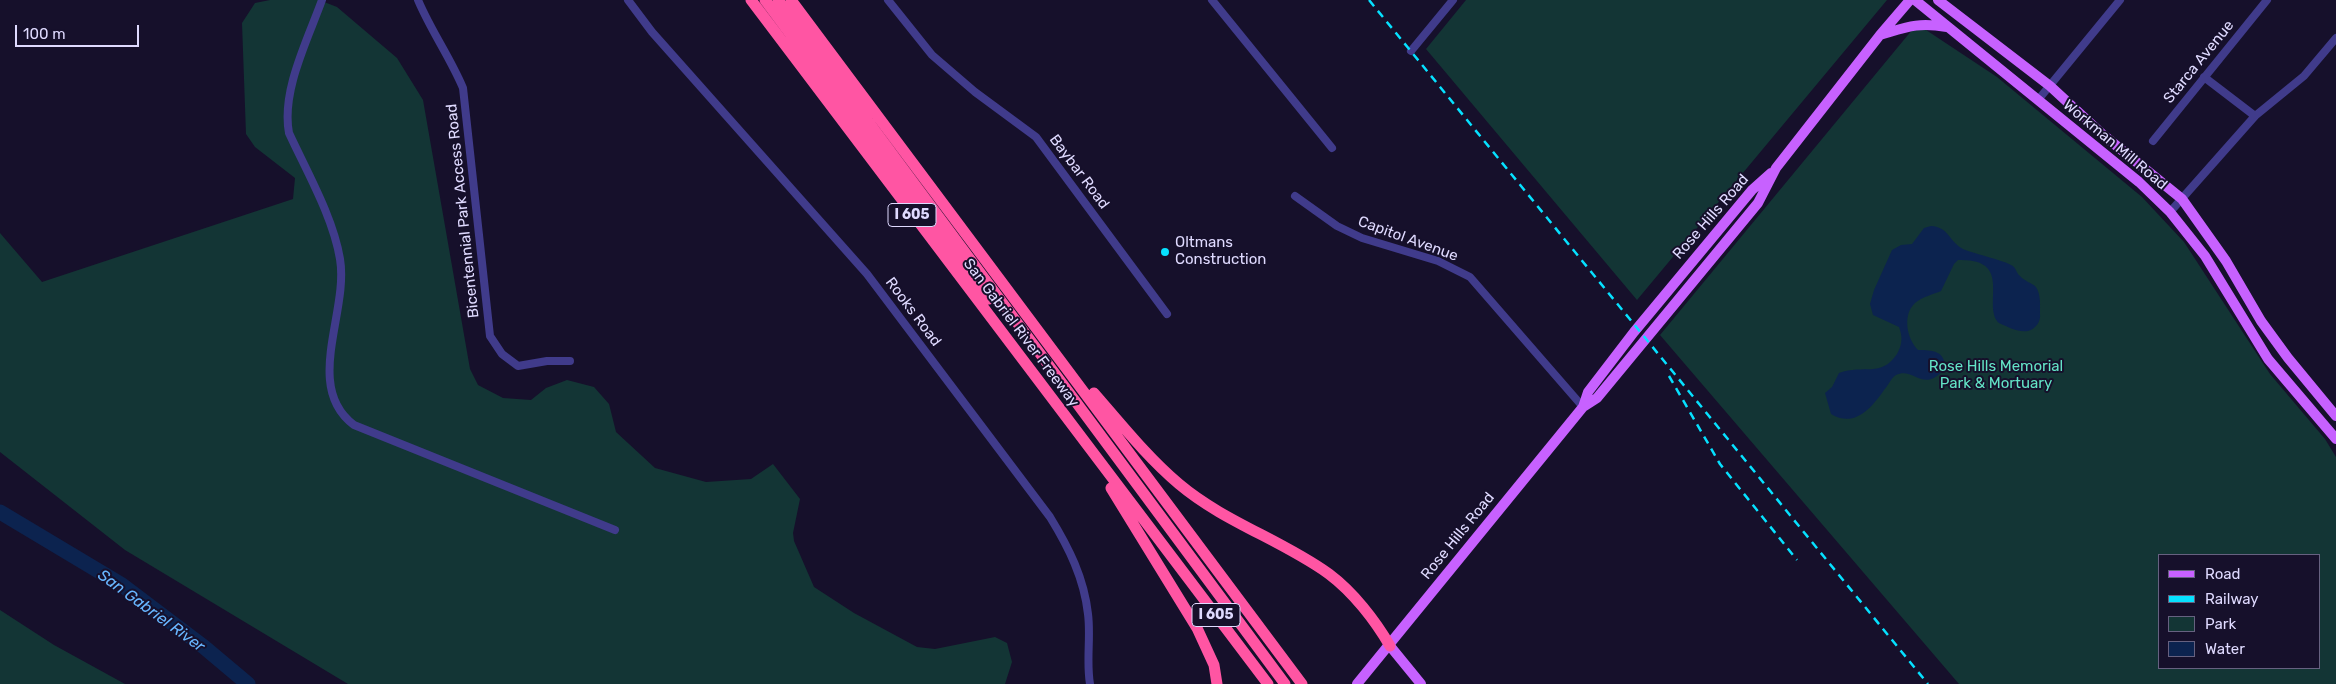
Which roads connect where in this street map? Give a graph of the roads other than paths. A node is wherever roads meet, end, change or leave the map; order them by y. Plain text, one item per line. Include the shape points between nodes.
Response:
1 (322, 0) edge
2 (418, 0) edge
3 (628, 0) edge
4 (751, 0) edge
5 (764, 0) edge
6 (778, 0) edge
7 (791, 0) edge
8 (888, 0) edge
9 (1212, 0) edge
10 (1453, 0) edge
11 (1910, 0) edge
12 (1915, 0) edge
13 (1938, 0) edge
14 (2120, 0) edge
15 (2267, 0) edge
16 (1948, 27) junction
17 (1880, 35) junction
18 (2336, 38) edge
19 (1411, 51) dead end
20 (2204, 77) junction
21 (2050, 86) junction
22 (2038, 100) junction
23 (2255, 116) junction
24 (2153, 141) dead end
25 (1332, 148) dead end
26 (1295, 196) dead end
27 (2182, 199) junction
28 (2170, 212) junction
29 (1167, 314) dead end
30 (1041, 334) junction
31 (570, 361) dead end
32 (1582, 407) junction
33 (2336, 416) edge
34 (1075, 429) junction
35 (2336, 439) edge
36 (615, 530) dead end
37 (1163, 546) junction
38 (1390, 646) junction
39 (1090, 684) edge
40 (1217, 684) edge
41 (1268, 684) edge
42 (1285, 684) edge
43 (1302, 684) edge
44 (1357, 684) edge
45 (1420, 684) edge

1 - 36 street via 292,86 286,117 289,133 335,238 340,261 339,306 329,384 343,417 354,425
2 - 31 street, Bicentennial Park Access Road via 452,60 463,88 490,336 502,354 518,366
3 - 39 street, Rooks Road via 652,32 867,274 1050,517 1069,547 1082,580 1088,615
4 - 34 highway, San Gabriel River Freeway / I 605
5 - 37 highway via 1158,522
6 - 42 highway
7 - 30 highway, San Gabriel River Freeway / I 605
8 - 29 street, Baybar Road via 932,55 1036,137
9 - 25 street
10 - 19 street
11 - 17 main road, Rose Hills Road
12 - 16 main road, Workman Mill Road
13 - 21 main road, Workman Mill Road
14 - 21 street
15 - 20 street, Starca Avenue
16 - 17 main road via 1914,24
16 - 22 main road, Workman Mill Road
17 - 32 main road, Rose Hills Road via 1776,168 1758,203 1746,218 1597,398
18 - 23 street via 2304,76
20 - 23 street
20 - 24 street, Starca Avenue
21 - 22 street
21 - 27 main road, Workman Mill Road via 2102,134
22 - 28 main road, Workman Mill Road via 2139,182
23 - 27 street
26 - 32 street, Capitol Avenue via 1337,226 1362,238 1438,261 1470,277
27 - 28 street
27 - 33 main road, Workman Mill Road via 2226,261 2261,321
28 - 35 main road, Workman Mill Road via 2205,256 2268,359
30 - 38 highway via 1180,485 1330,575 1378,626
30 - 43 highway, San Gabriel River Freeway / I 605
32 - 38 main road, Rose Hills Road
34 - 37 highway, San Gabriel River Freeway / I 605
34 - 40 highway via 1197,628 1214,665
37 - 41 highway, San Gabriel River Freeway / I 605
38 - 44 main road, Rose Hills Road
38 - 45 main road

